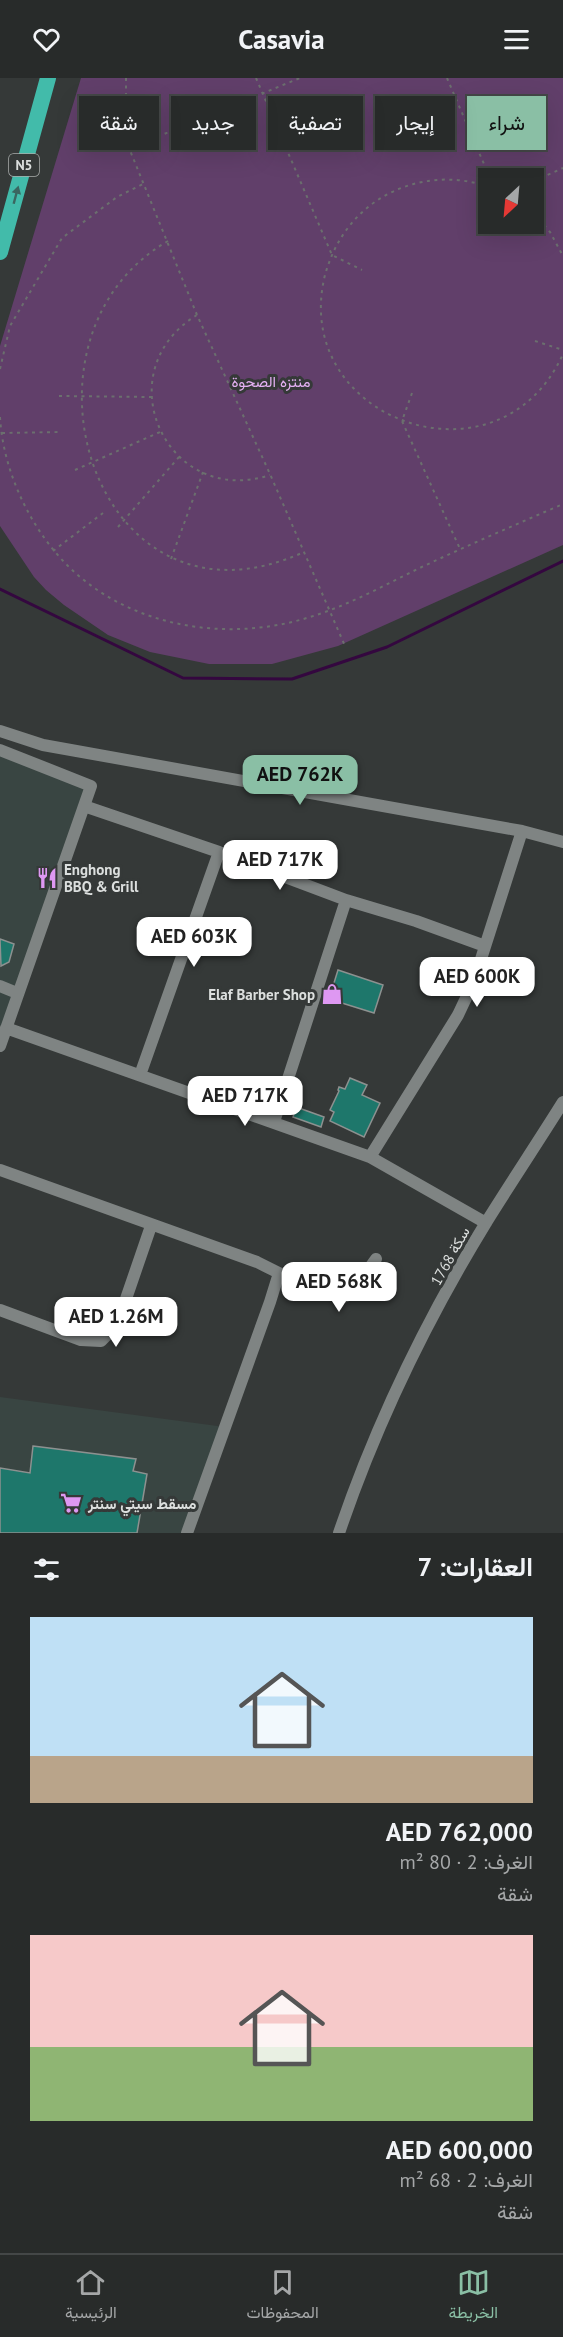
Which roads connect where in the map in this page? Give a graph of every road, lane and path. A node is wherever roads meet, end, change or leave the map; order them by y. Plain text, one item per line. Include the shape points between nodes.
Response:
1 (48, 78) edge
2 (126, 78) edge
3 (256, 78) edge
4 (300, 78) edge
5 (447, 78) edge
6 (263, 93) junction
7 (126, 96) edge
8 (159, 136) edge
9 (130, 150) edge
10 (486, 168) edge
11 (563, 168) edge
12 (544, 177) edge
13 (145, 183) junction
14 (478, 184) edge
15 (544, 226) edge
16 (168, 241) junction
17 (151, 248) dead end
18 (0, 252) edge
19 (332, 255) junction
20 (563, 256) edge
21 (362, 270) dead end
22 (197, 315) junction
23 (535, 341) dead end
24 (563, 352) edge
25 (0, 369) edge
26 (59, 391) dead end
27 (412, 393) dead end
28 (59, 396) junction
29 (151, 397) junction
30 (59, 403) dead end
31 (0, 417) edge
32 (402, 421) junction
33 (62, 428) dead end
34 (160, 431) junction
35 (1, 433) edge
36 (179, 457) junction
37 (72, 464) dead end
38 (75, 470) junction
39 (203, 472) junction
40 (270, 474) junction
41 (77, 475) dead end
42 (563, 504) edge
43 (98, 507) dead end
44 (103, 513) junction
45 (109, 519) dead end
46 (114, 523) dead end
47 (118, 527) junction
48 (122, 531) dead end
49 (460, 549) junction
50 (53, 551) junction
51 (304, 552) junction
52 (158, 553) dead end
53 (171, 559) junction
54 (329, 610) junction
55 (345, 646) dead end
56 (0, 731) edge
57 (0, 750) edge
58 (84, 806) junction
59 (522, 831) junction
60 (563, 842) edge
61 (219, 852) junction
62 (346, 900) junction
63 (485, 946) junction
64 (0, 986) edge
65 (17, 993) junction
66 (6, 1028) junction
67 (0, 1046) edge
68 (140, 1075) junction
69 (563, 1102) edge
70 (274, 1122) junction
71 (369, 1157) junction
72 (0, 1170) edge
73 (486, 1223) junction
74 (151, 1226) junction
75 (376, 1259) dead end
76 (279, 1273) junction
77 (0, 1310) edge
78 (187, 1533) edge
79 (339, 1533) edge

18 -> 1 highway, N5
2 - 7 path
3 - 6 path
4 - 6 path
5 - 10 path
6 - 8 path
6 - 19 path
9 - 13 path
11 - 12 path
13 - 16 path
13 - 25 path via 117,197 62,238 10,326
14 - 19 path via 445,179 397,190 359,215
15 - 20 path
16 - 17 path
16 - 22 path
19 - 21 path
19 - 32 path via 322,299 324,330 332,352 357,391 378,409
22 - 29 path via 180,327 163,348 153,370
22 - 40 path
23 - 24 path
24 - 32 path via 551,376 533,396 495,421 446,430
26 - 28 path
27 - 32 path
28 - 29 path
28 - 30 path
29 - 34 path
31 - 35 path
32 - 49 path
33 - 35 path via 63,434
34 - 36 path
34 - 38 path
35 - 50 path via 17,492
36 - 39 path
36 - 47 path
37 - 38 path
38 - 41 path
39 - 40 path via 238,480
39 - 53 path
40 - 51 path
42 - 49 path
43 - 44 path
44 - 45 path
44 - 50 path
46 - 47 path
47 - 48 path
49 - 54 path
50 - 54 path via 82,579 126,607 171,623 219,629 263,628
51 - 53 path via 270,564 235,569
51 - 54 path
52 - 53 path
54 - 55 path
56 - 59 street via 43,745
57 - 58 street via 91,786
58 - 61 street
58 - 65 street
59 - 60 street
59 - 63 street
61 - 62 street
61 - 68 street
62 - 63 street
62 - 70 street
63 - 71 street via 458,1015
64 - 65 street
65 - 66 street
66 - 67 street
66 - 68 street
68 - 70 street
69 - 73 street, سكة 1768
70 - 71 street
71 - 73 street
72 - 74 street
73 - 79 street, سكة 1768 via 415,1351 360,1473
74 - 76 street
74 - 77 street via 117,1325 101,1341 81,1340
75 - 76 street via 351,1294 341,1298
76 - 78 street

